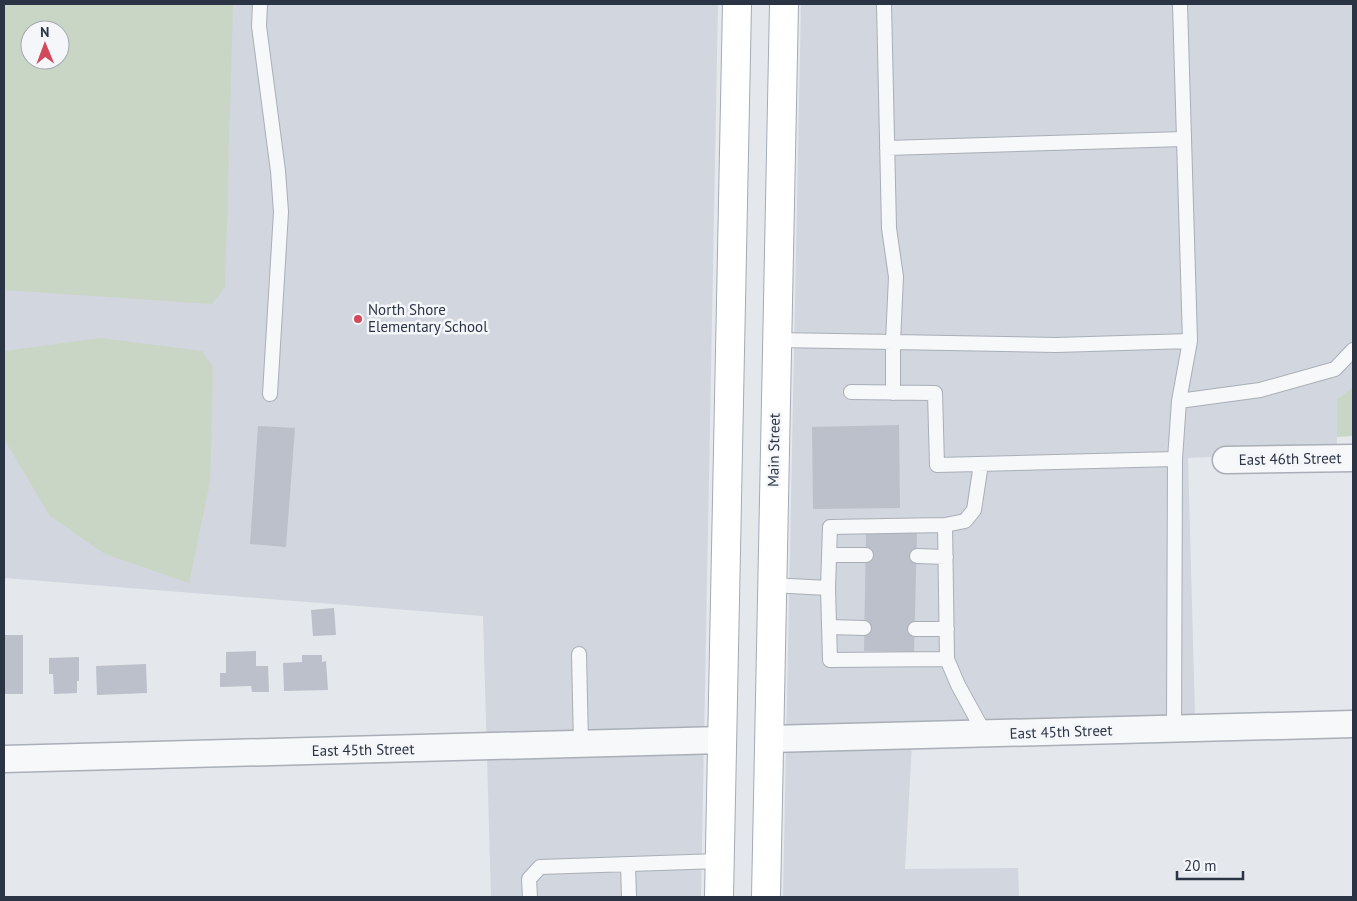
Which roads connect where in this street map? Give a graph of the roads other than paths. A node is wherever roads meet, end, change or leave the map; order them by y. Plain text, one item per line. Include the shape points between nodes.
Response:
1 (260, 4) edge
2 (737, 4) edge
3 (784, 4) edge
4 (884, 4) edge
5 (1180, 4) edge
6 (1184, 139) junction
7 (887, 148) junction
8 (777, 340) junction
9 (1190, 341) junction
10 (893, 342) junction
11 (1353, 350) edge
12 (851, 392) dead end
13 (893, 393) junction
14 (270, 394) dead end
15 (1179, 402) junction
16 (1353, 458) edge
17 (1175, 459) junction
18 (1226, 460) dead end
19 (981, 464) junction
20 (945, 525) junction
21 (829, 555) junction
22 (866, 555) dead end
23 (916, 556) dead end
24 (946, 557) junction
25 (771, 585) junction
26 (828, 588) junction
27 (829, 627) junction
28 (864, 628) dead end
29 (915, 629) dead end
30 (947, 629) junction
31 (578, 654) dead end
32 (947, 659) junction
33 (1353, 724) edge
34 (1174, 728) junction
35 (985, 734) junction
36 (768, 739) junction
37 (722, 740) junction
38 (581, 744) junction
39 (4, 759) edge
40 (720, 861) junction
41 (628, 864) junction
42 (530, 897) edge
43 (629, 897) edge
44 (719, 897) edge
45 (766, 897) edge

1 - 14 lane via 259,26 281,212
2 - 37 main road
3 - 8 main road, Main Street
4 - 7 lane
5 - 6 lane
6 - 7 lane
6 - 9 lane
7 - 10 lane via 889,228 896,277
8 - 10 lane
8 - 25 main road, Main Street
9 - 10 lane via 1056,345
9 - 15 lane
10 - 13 lane
11 - 15 lane via 1335,369 1260,390
12 - 13 lane
13 - 19 lane via 935,393 937,465
15 - 17 lane
16 - 18 street, East 46th Street
17 - 19 lane
17 - 34 lane
19 - 20 lane via 974,510 965,521
20 - 21 lane via 830,527
20 - 24 lane
21 - 22 lane
21 - 26 lane
23 - 24 lane
24 - 30 lane
25 - 26 lane
25 - 36 main road, Main Street
26 - 27 lane
27 - 28 lane
27 - 32 lane via 830,660
29 - 30 lane
30 - 32 lane
31 - 38 lane
32 - 35 lane
33 - 34 street, East 45th Street
34 - 35 street, East 45th Street
35 - 36 street, East 45th Street
36 - 45 main road, Main Street
37 - 38 street, East 45th Street
37 - 40 main road
38 - 39 street, East 45th Street
40 - 41 lane
40 - 44 main road
41 - 42 lane via 540,867 529,879
41 - 43 lane

